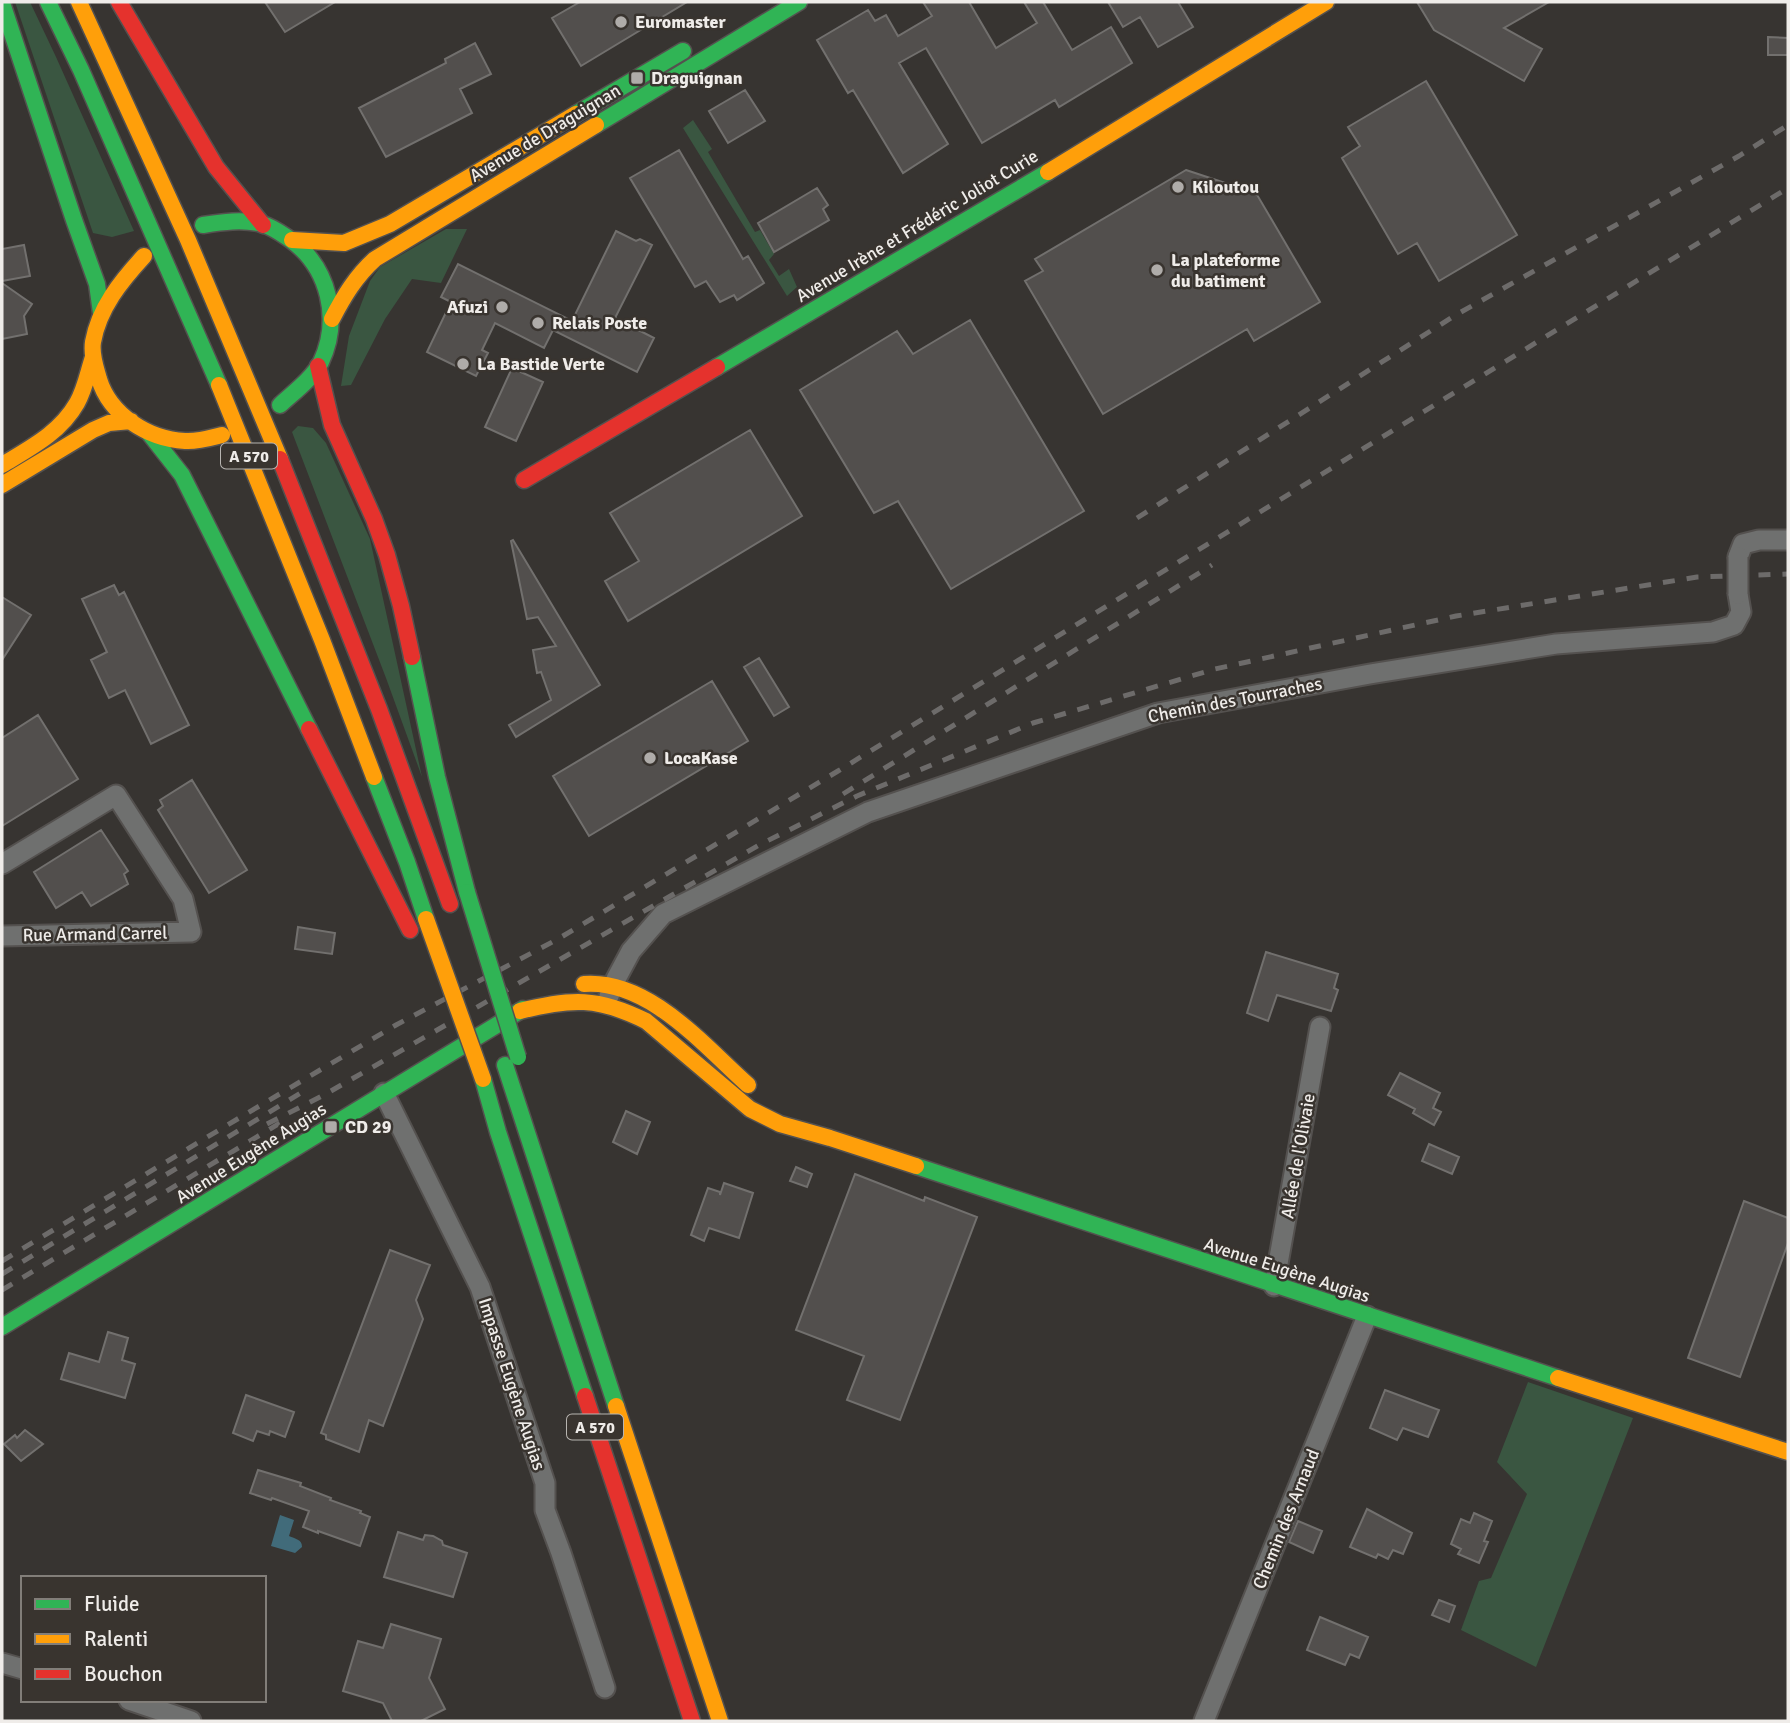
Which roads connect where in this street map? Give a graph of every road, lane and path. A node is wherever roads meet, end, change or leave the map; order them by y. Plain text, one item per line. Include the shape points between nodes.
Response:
1 (48, 2) edge
2 (79, 2) edge
3 (119, 2) edge
4 (799, 2) edge
5 (1326, 2) edge
6 (2, 3) edge
7 (776, 8) edge
8 (697, 43) dead end
9 (203, 225) dead end
10 (263, 225) junction
11 (292, 240) junction
12 (144, 256) dead end
13 (102, 313) junction
14 (332, 319) junction
15 (93, 357) junction
16 (318, 366) junction
17 (280, 405) dead end
18 (131, 421) junction
19 (149, 433) junction
20 (222, 435) dead end
21 (2, 465) edge
22 (524, 480) dead end
23 (2, 485) edge
24 (1788, 540) edge
25 (2, 864) edge
26 (452, 910) dead end
27 (2, 936) edge
28 (412, 936) dead end
29 (609, 995) junction
30 (488, 1016) dead end
31 (1320, 1027) dead end
32 (450, 1039) dead end
33 (512, 1061) junction
34 (459, 1064) dead end
35 (468, 1088) dead end
36 (384, 1093) junction
37 (498, 1132) junction
38 (1274, 1286) junction
39 (1367, 1316) junction
40 (2, 1327) edge
41 (1788, 1452) edge
42 (2, 1663) edge
43 (21, 1669) edge
44 (605, 1688) dead end
45 (135, 1702) edge
46 (191, 1721) edge
47 (692, 1721) edge
48 (720, 1721) edge
49 (1205, 1721) edge

1 - 37 main road, A 570, bridge via 229,407 323,640 407,862
2 - 26 main road, A 570 via 254,395 355,646
3 - 10 main road via 216,167
4 - 7 main road, Avenue de Draguignan
5 - 22 main road, Avenue Irène et Frédéric Joliot Curie
6 - 13 main road via 97,284
7 - 14 main road, Avenue de Draguignan via 554,152 375,259 351,284
8 - 11 main road, Avenue de Draguignan via 390,224 344,243
9 - 10 main road via 245,221
10 - 11 main road
11 - 14 main road via 320,273
12 - 13 main road via 111,294
13 - 15 main road
14 - 16 main road
15 - 18 main road via 105,395
15 - 21 main road via 76,404 53,434
16 - 17 main road
16 - 33 main road, bridge via 332,425 387,555 437,777
18 - 19 main road
18 - 23 main road via 93,430
19 - 20 main road via 184,441
19 - 28 main road via 189,487
24 - 29 street, Chemin des Tourraches, bridge via 1743,544 1738,557 1741,612 1734,625 1713,632 1556,644 1158,713 868,812 663,914 631,951
25 - 27 street, Rue Armand Carrel via 116,794 183,899 191,932
29 - 36 main road, Avenue Eugène Augias via 590,983 540,997
29 - 38 main road, Avenue Eugène Augias via 647,999 760,1096 830,1138
30 - 33 main road, A 570
31 - 38 street, Allée de l'Olivaie
32 - 34 main road
33 - 48 main road, A 570 via 554,1217
35 - 37 main road
36 - 40 main road, Avenue Eugène Augias
36 - 44 street, Impasse Eugène Augias via 480,1287 545,1483 545,1510
37 - 47 main road, A 570
38 - 39 main road, Avenue Eugène Augias
39 - 41 main road, Avenue Eugène Augias
39 - 49 street, Chemin des Arnaud
42 - 43 street
45 - 46 street

